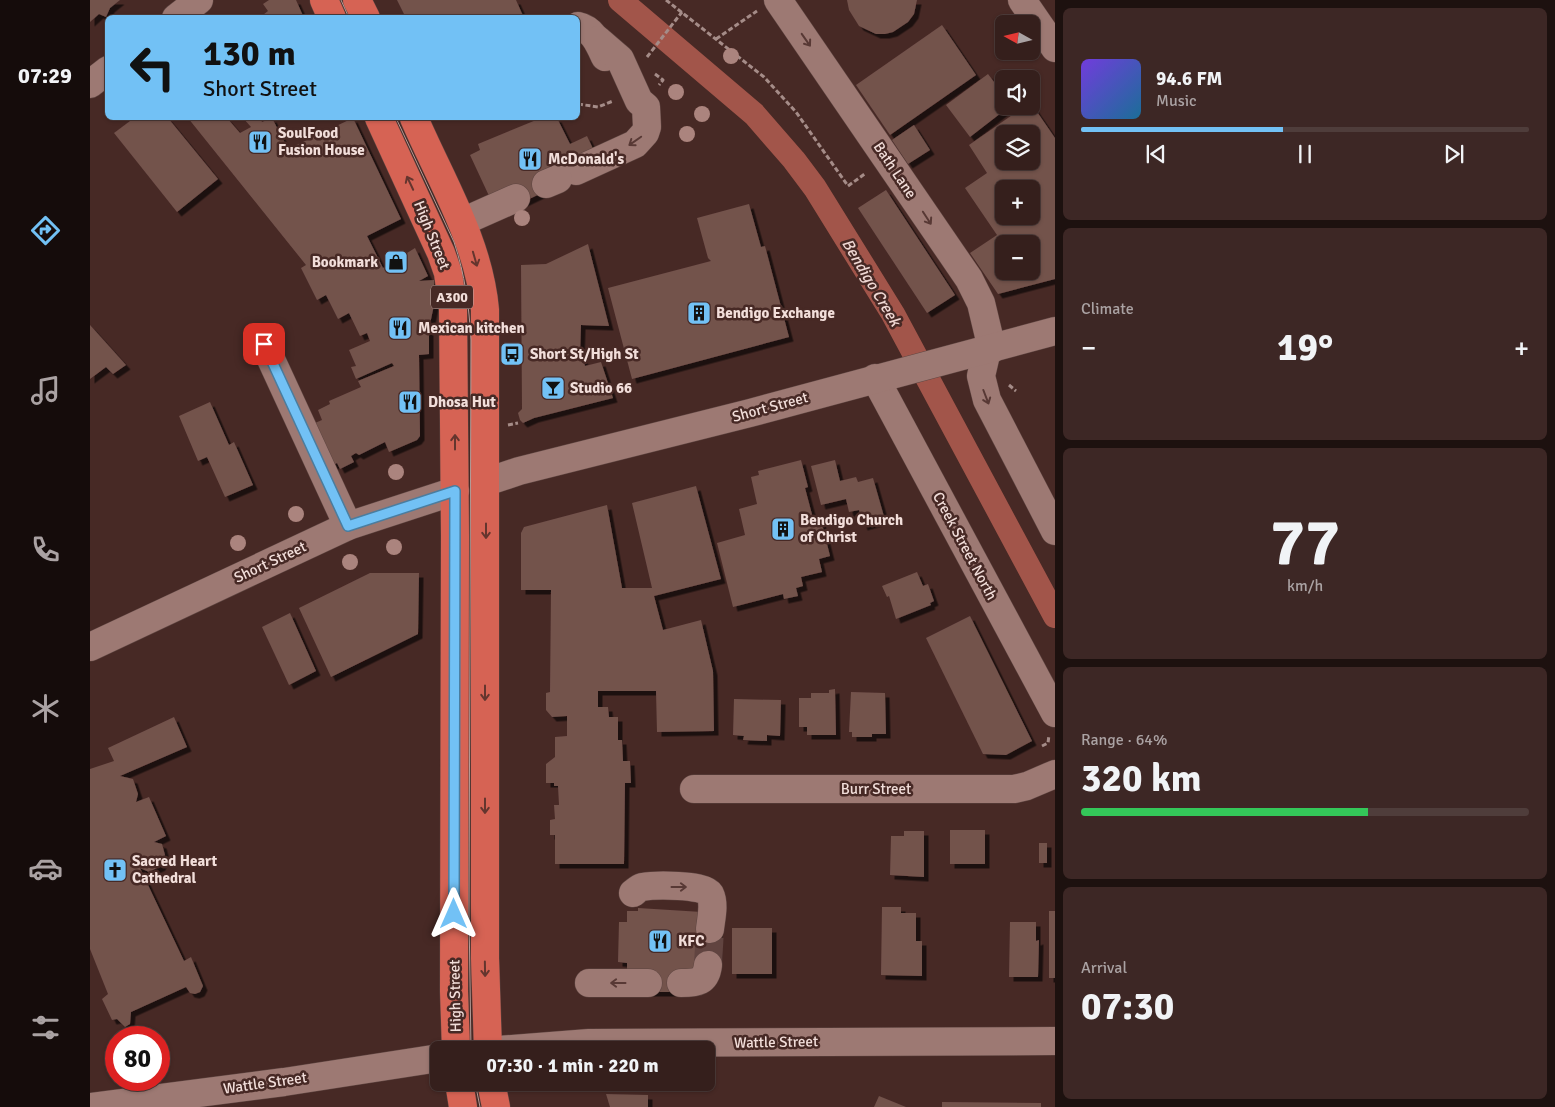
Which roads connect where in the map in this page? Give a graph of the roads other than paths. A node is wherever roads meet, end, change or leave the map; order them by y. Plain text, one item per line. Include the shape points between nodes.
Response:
1 (199, 0) edge
2 (324, 0) edge
3 (357, 0) edge
4 (1022, 0) edge
5 (770, 4) edge
6 (180, 15) edge
7 (331, 15) edge
8 (364, 15) edge
9 (588, 33) edge
10 (1055, 48) edge
11 (105, 72) edge
12 (90, 84) edge
13 (415, 120) edge
14 (384, 128) edge
15 (560, 178) dead end
16 (516, 198) dead end
17 (462, 222) junction
18 (1055, 332) edge
19 (264, 344) dead end
20 (989, 349) junction
21 (884, 376) junction
22 (486, 482) junction
23 (455, 491) junction
24 (348, 526) junction
25 (1055, 531) edge
26 (90, 647) edge
27 (1055, 713) edge
28 (1055, 774) edge
29 (694, 789) dead end
30 (633, 893) dead end
31 (710, 929) tunnel mouth
32 (708, 965) tunnel mouth
33 (589, 983) dead end
34 (648, 983) dead end
35 (681, 983) dead end
36 (456, 1041) edge
37 (488, 1041) edge
38 (1055, 1042) edge
39 (715, 1043) edge
40 (430, 1059) edge
41 (460, 1091) edge
42 (493, 1091) edge
43 (90, 1106) edge
44 (463, 1107) edge
45 (496, 1107) edge

1 - 6 street
2 - 7 highway
3 - 8 highway
4 - 10 street
5 -> 20 street, Bath Lane via 888,158 976,291 985,315
9 -> 15 street via 618,55 639,101 646,107 648,120 641,138
11 - 12 street
13 - 14 highway
13 - 17 highway, High Street / A300
23 -> 14 highway, High Street / A300 via 455,336 451,290 441,253
16 - 17 street
17 -> 22 highway, High Street / A300 via 481,280 485,310
18 - 20 street, Short Street
19 - 24 street
20 - 21 street, Short Street
20 -> 25 street via 981,376 987,400
21 - 22 street, Short Street
21 - 27 street, Creek Street North
22 - 23 highway
22 -> 37 highway, High Street / A300
23 - 24 street, Short Street
23 - 36 highway, High Street / A300
24 - 26 street, Short Street
28 - 29 street, Burr Street via 1014,789
30 -> 31 street via 641,887 706,890 712,904
32 - 35 street via 699,982
34 -> 33 street
38 - 39 street, Wattle Street
40 - 43 street, Wattle Street via 284,1082
41 - 44 highway
42 - 45 highway

